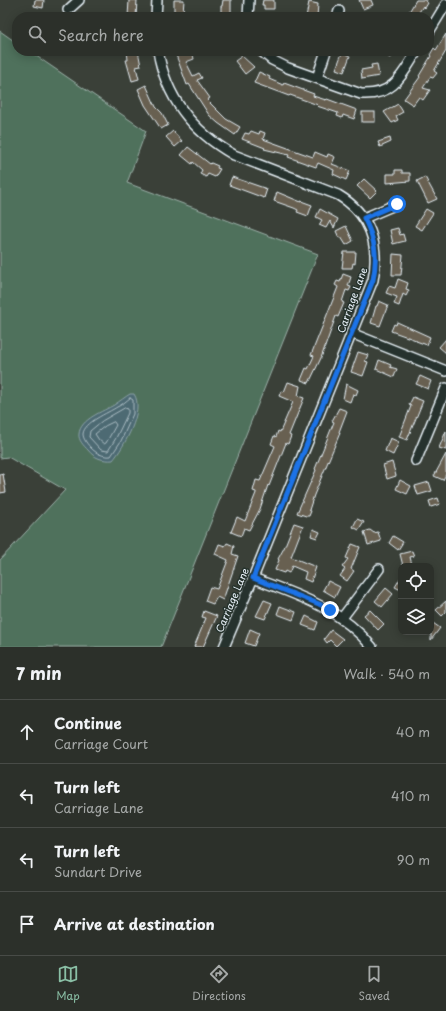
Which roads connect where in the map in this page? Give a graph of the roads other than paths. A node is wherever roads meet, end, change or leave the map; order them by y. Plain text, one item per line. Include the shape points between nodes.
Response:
1 (79, 0) edge
2 (157, 0) edge
3 (249, 0) edge
4 (446, 4) edge
5 (68, 10) dead end
6 (156, 12) edge
7 (248, 12) edge
8 (434, 24) edge
9 (159, 56) edge
10 (267, 56) edge
11 (324, 56) edge
12 (414, 56) edge
13 (317, 78) junction
14 (397, 204) dead end
15 (364, 218) junction
16 (351, 333) junction
17 (446, 371) edge
18 (446, 388) edge
19 (416, 461) dead end
20 (379, 569) dead end
21 (253, 578) junction
22 (342, 618) junction
23 (224, 647) edge
24 (372, 647) edge

1 - 5 street
2 - 6 street
3 - 7 street
4 - 8 street
9 - 15 street, Carriage Lane via 172,94 183,112 204,135 234,155 338,195
10 - 13 street via 288,68
11 - 13 street
12 - 13 street via 393,86 380,93 361,94
14 - 15 street
15 - 16 street, Carriage Lane via 375,245 376,266 373,280
16 - 17 street
16 - 21 street, Carriage Lane
18 - 19 street
20 - 22 street
21 - 22 street via 319,604
21 - 23 street, Carriage Lane
22 - 24 street

